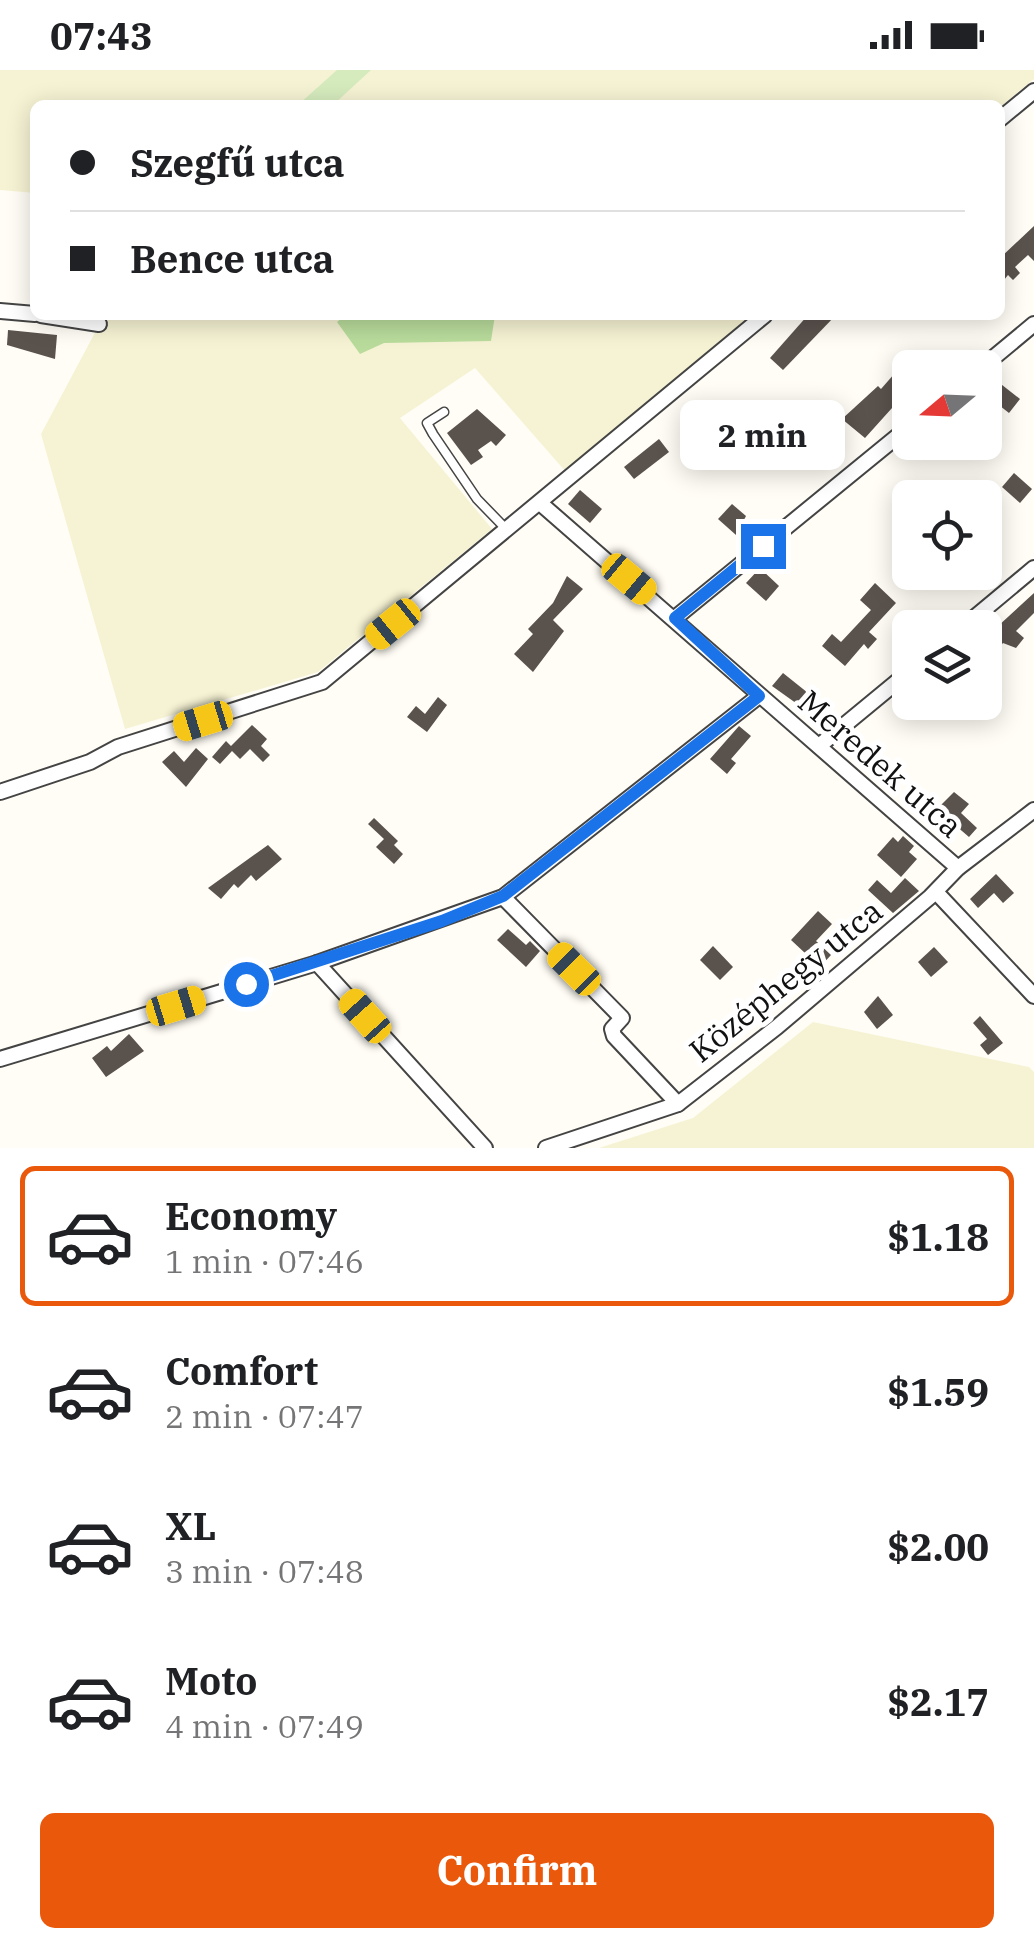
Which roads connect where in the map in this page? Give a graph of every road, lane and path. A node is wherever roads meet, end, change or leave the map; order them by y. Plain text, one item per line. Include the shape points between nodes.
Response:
1 (1034, 91) edge
2 (1005, 116) edge
3 (0, 311) edge
4 (30, 314) edge
5 (72, 320) edge
6 (759, 320) edge
7 (99, 324) dead end
8 (1034, 324) edge
9 (1002, 351) edge
10 (444, 412) dead end
11 (892, 441) edge
12 (540, 503) junction
13 (508, 532) junction
14 (1034, 568) edge
15 (984, 610) edge
16 (675, 618) junction
17 (892, 686) edge
18 (759, 696) junction
19 (819, 746) junction
20 (0, 792) edge
21 (1034, 810) edge
22 (958, 868) junction
23 (936, 892) junction
24 (503, 896) junction
25 (317, 963) junction
26 (1034, 996) edge
27 (0, 1059) edge
28 (678, 1104) junction
29 (486, 1148) edge
30 (546, 1148) edge

1 - 2 street
3 - 4 street
5 - 7 street
6 - 12 street
8 - 9 street
10 - 13 lane via 427,423 477,499
11 - 16 street
12 - 13 street
12 - 16 street, Meredek utca
13 - 20 street via 322,682 118,746
14 - 15 street
16 - 18 street, Meredek utca
17 - 19 street
18 - 19 street, Meredek utca
18 - 24 street
19 - 22 street, Meredek utca
21 - 22 street, Középhegy utca
22 - 23 street, Középhegy utca
23 - 26 street
23 - 28 street, Középhegy utca
24 - 25 street
24 - 28 street via 622,1018 614,1036
25 - 27 street
25 - 29 street
28 - 30 street, Középhegy utca

